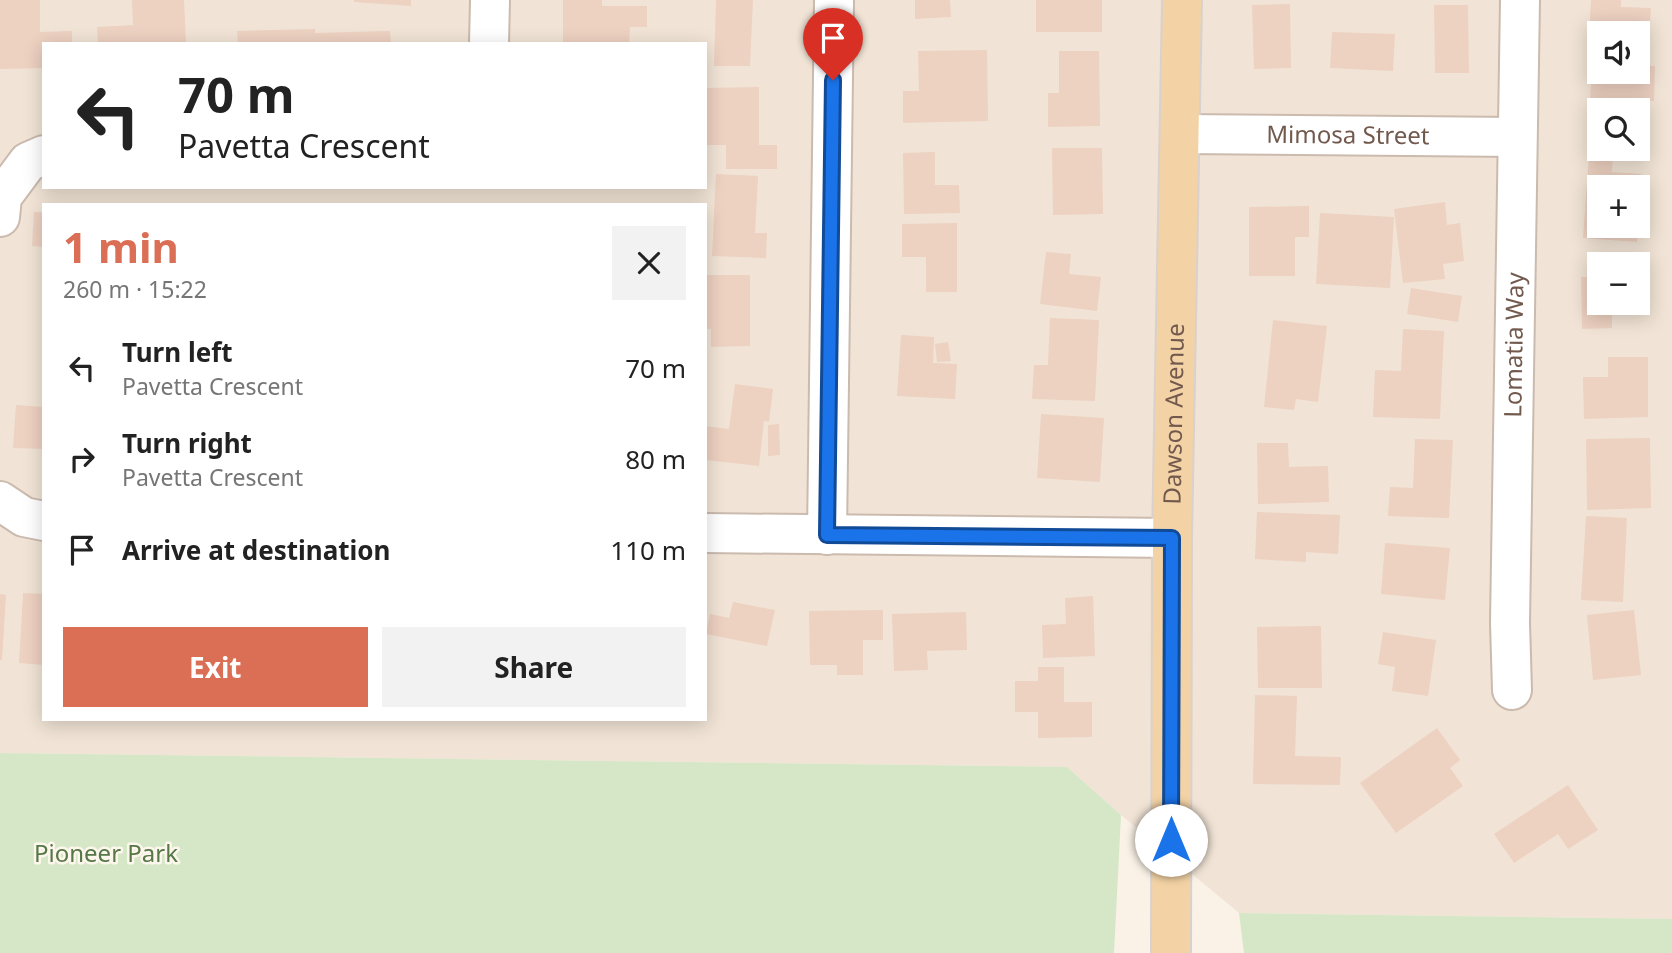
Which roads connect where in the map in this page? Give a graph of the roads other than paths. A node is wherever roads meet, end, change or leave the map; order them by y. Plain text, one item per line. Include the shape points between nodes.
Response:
1 (490, 0) edge
2 (834, 0) edge
3 (1182, 0) edge
4 (1520, 0) edge
5 (489, 42) edge
6 (1180, 134) junction
7 (1517, 137) junction
8 (42, 156) edge
9 (0, 217) edge
10 (0, 501) edge
11 (42, 521) edge
12 (707, 533) edge
13 (827, 535) junction
14 (1172, 538) junction
15 (1512, 690) dead end
16 (1171, 953) edge

1 - 5 street
2 - 13 street
3 - 6 main road, Dawson Avenue
4 - 7 street, Lomatia Way
6 - 7 street, Mimosa Street
6 - 14 main road, Dawson Avenue
7 - 15 street, Lomatia Way
8 - 9 street via 28,162 2,197
10 - 11 street via 24,517
12 - 13 street
13 - 14 street
14 - 16 main road, Dawson Avenue

